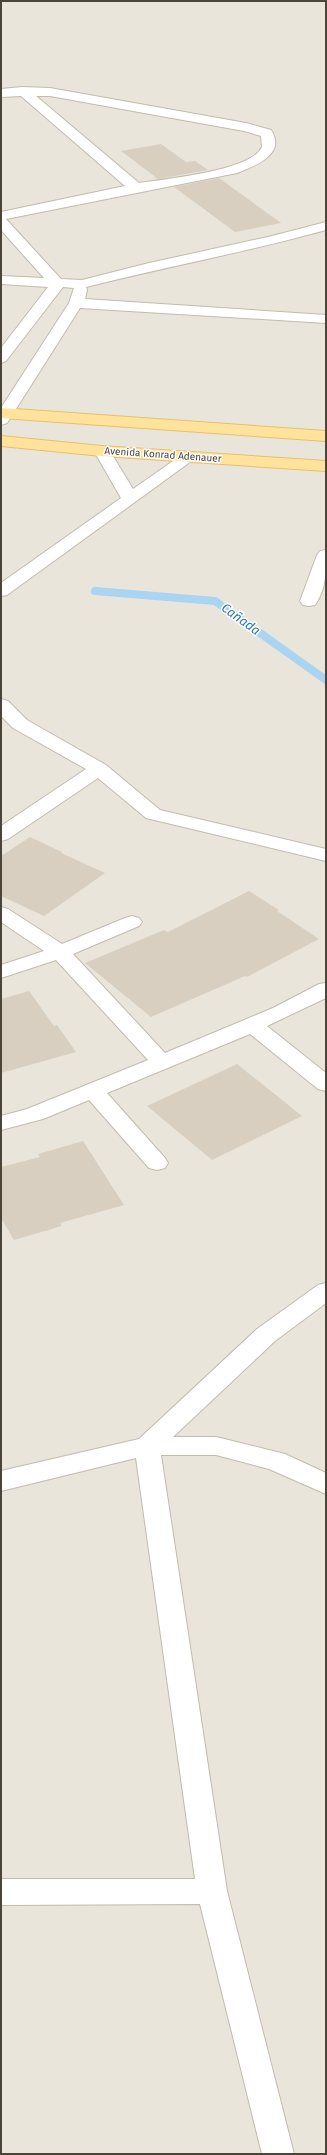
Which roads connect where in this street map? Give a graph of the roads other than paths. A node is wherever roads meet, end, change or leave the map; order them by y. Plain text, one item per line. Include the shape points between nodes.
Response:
1 (22, 91) junction
2 (1, 93) edge
3 (136, 188) junction
4 (1, 216) edge
5 (1, 222) edge
6 (326, 226) edge
7 (1, 280) edge
8 (58, 284) junction
9 (82, 284) junction
10 (76, 303) junction
11 (326, 319) edge
12 (1, 358) edge
13 (2, 416) edge
14 (326, 436) edge
15 (1, 441) edge
16 (102, 451) junction
17 (189, 457) junction
18 (326, 466) edge
19 (130, 499) junction
20 (326, 555) edge
21 (1, 591) edge
22 (309, 601) dead end
23 (1, 705) edge
24 (99, 769) junction
25 (1, 835) edge
26 (326, 855) edge
27 (1, 913) edge
28 (132, 922) dead end
29 (60, 952) junction
30 (1, 972) edge
31 (326, 989) edge
32 (252, 1025) junction
33 (162, 1062) junction
34 (326, 1084) edge
35 (93, 1090) junction
36 (1, 1123) edge
37 (157, 1163) dead end
38 (326, 1291) edge
39 (147, 1446) junction
40 (1, 1481) edge
41 (326, 1484) edge
42 (212, 1891) junction
43 (1, 1892) edge
44 (278, 2154) edge

1 - 2 street
1 - 3 street
1 - 3 street via 78,96 246,127 266,133 270,140 270,147 261,158 236,169
3 - 4 street
5 - 8 street
6 - 9 street
7 - 8 street
8 - 9 street
8 - 12 street
9 - 10 street
10 - 11 street
10 - 13 street
13 - 14 main road
15 - 16 main road, Avenida Konrad Adenauer
16 - 17 main road, Avenida Konrad Adenauer
16 - 19 street
17 - 18 main road, Avenida Konrad Adenauer
17 - 19 street
19 - 21 street
20 - 22 street
23 - 24 street via 20,724
24 - 25 street
24 - 26 street via 153,814
27 - 29 street
28 - 29 street
29 - 30 street
29 - 33 street
31 - 32 street
32 - 33 street
32 - 34 street
33 - 35 street
35 - 36 street via 35,1114
35 - 37 street
38 - 39 street via 266,1335
39 - 40 street
39 - 41 street via 216,1446 276,1460
39 - 42 street
42 - 43 street
42 - 44 street

